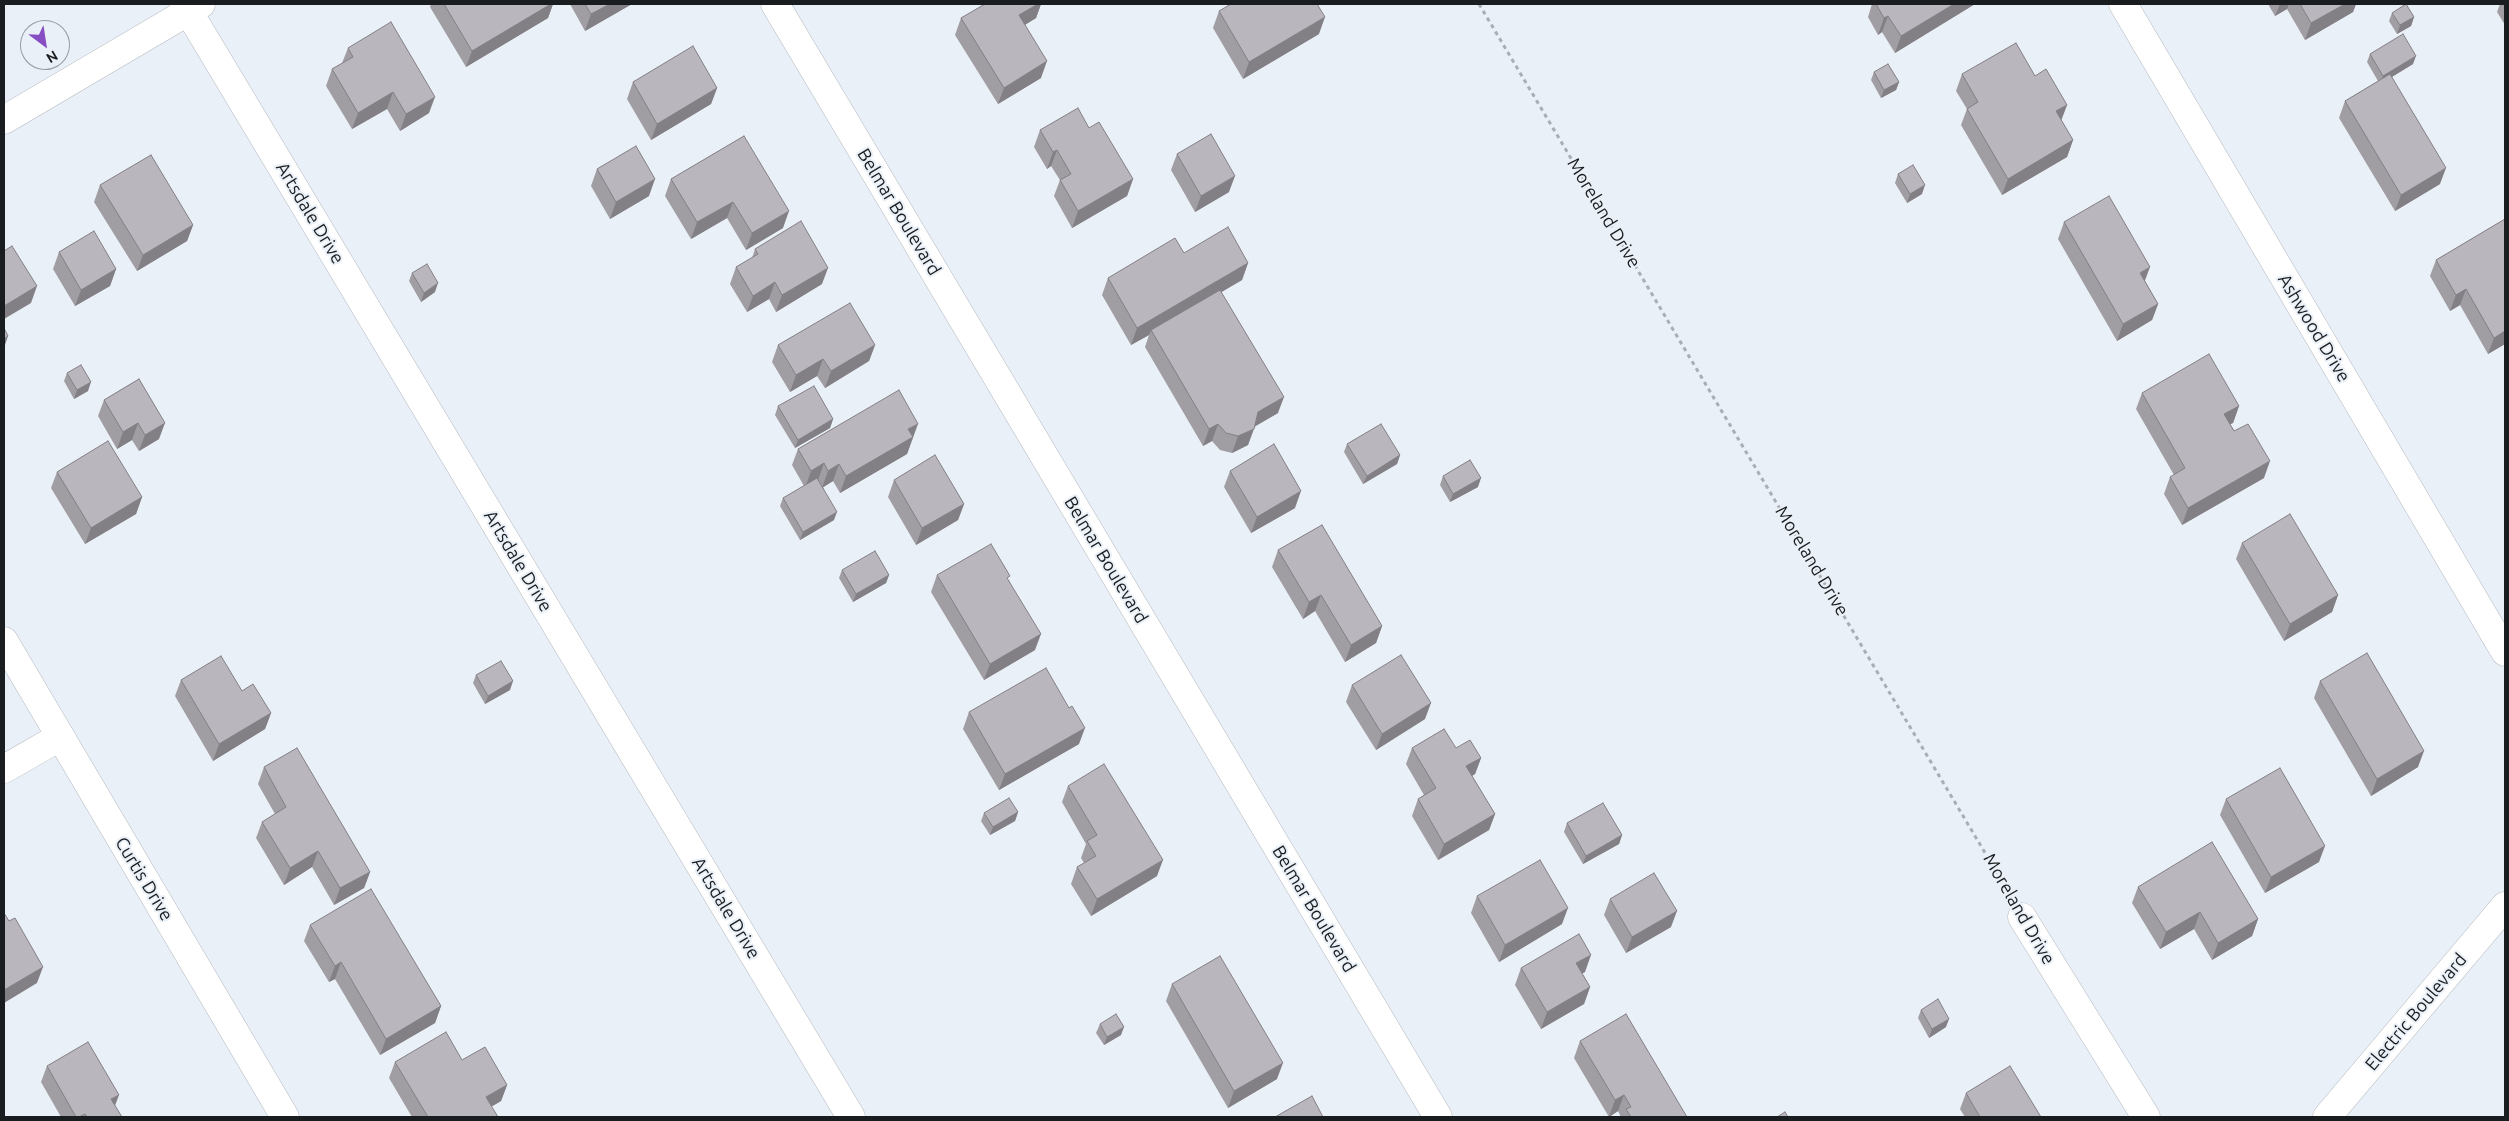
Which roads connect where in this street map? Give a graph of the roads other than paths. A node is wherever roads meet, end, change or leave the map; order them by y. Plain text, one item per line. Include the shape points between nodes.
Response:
1 (775, 4) edge
2 (2123, 4) edge
3 (191, 6) edge
4 (4, 120) edge
5 (4, 641) edge
6 (2505, 652) edge
7 (60, 737) junction
8 (4, 769) edge
9 (2505, 906) edge
10 (2022, 917) road end
11 (286, 1117) edge
12 (851, 1117) edge
13 (1438, 1117) edge
14 (2146, 1117) edge
15 (2328, 1117) edge

1 - 13 street, Belmar Boulevard
2 - 6 street, Ashwood Drive
3 - 4 street
3 - 12 street, Artsdale Drive
5 - 7 street, Curtis Drive
7 - 8 street
7 - 11 street, Curtis Drive
9 - 15 street, Electric Boulevard
10 - 14 street, Moreland Drive

